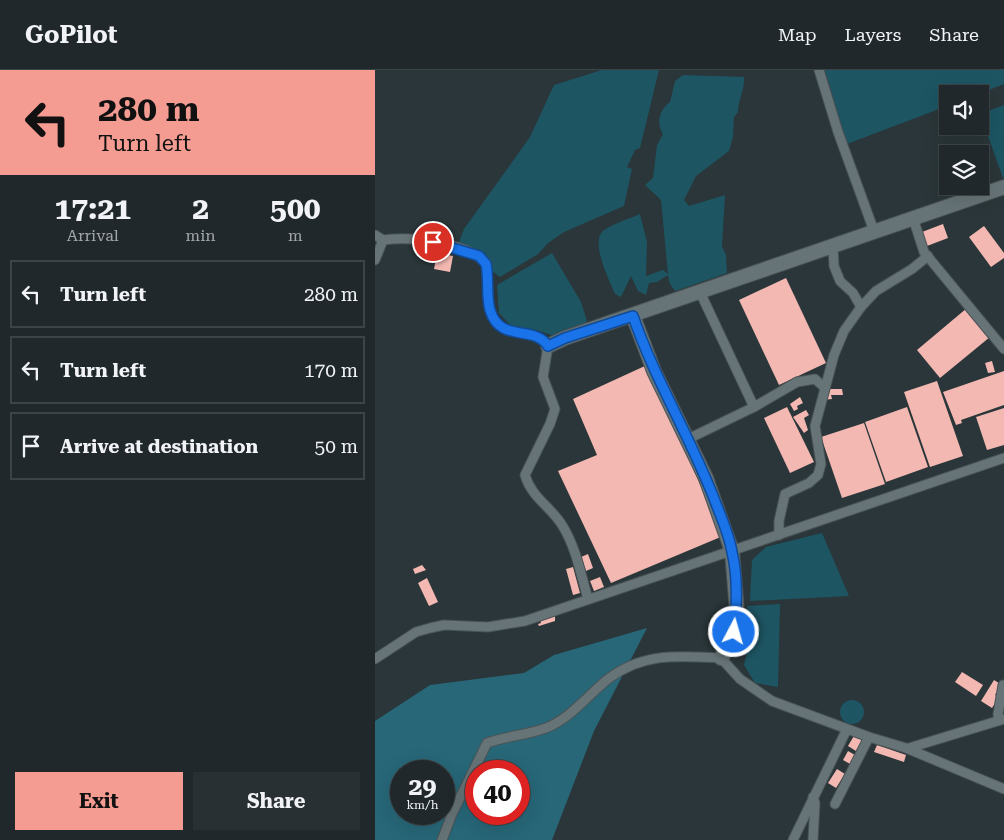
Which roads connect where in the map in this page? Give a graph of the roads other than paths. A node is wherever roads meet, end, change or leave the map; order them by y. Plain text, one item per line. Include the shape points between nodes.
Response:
1 (819, 70) edge
2 (1004, 187) edge
3 (913, 218) junction
4 (874, 231) junction
5 (375, 235) edge
6 (383, 240) junction
7 (833, 246) junction
8 (928, 256) junction
9 (375, 260) edge
10 (700, 292) junction
11 (861, 307) junction
12 (633, 316) junction
13 (548, 346) junction
14 (1004, 349) edge
15 (825, 388) junction
16 (754, 408) junction
17 (688, 439) junction
18 (1004, 458) edge
19 (779, 535) junction
20 (732, 551) junction
21 (588, 600) junction
22 (721, 658) junction
23 (375, 659) edge
24 (1003, 686) edge
25 (1002, 720) edge
26 (847, 729) junction
27 (869, 738) junction
28 (906, 748) junction
29 (1004, 789) edge
30 (813, 797) junction
31 (835, 804) dead end
32 (442, 840) edge
33 (793, 840) edge
34 (813, 840) edge

1 - 4 street
2 - 3 street
3 - 4 street
3 - 8 street
4 - 7 street
5 - 6 street
6 - 9 street
6 - 13 street via 399,238 433,242 479,256 486,264 490,310 498,325 510,333 540,338
7 - 10 street
7 - 11 street via 834,266 840,282 853,293
8 - 11 street via 876,291
8 - 14 street
10 - 12 street
10 - 16 street
11 - 15 street via 844,331
12 - 13 street
12 - 17 street via 654,371
13 - 21 street via 543,376 555,409 525,475 528,486 561,524 580,569
15 - 16 street via 815,379 797,382
15 - 19 street via 815,426 821,464 818,475 785,494
16 - 17 street
17 - 20 street
18 - 19 street
19 - 20 street
20 - 21 street
20 - 22 street via 737,612 734,632
21 - 23 street via 525,621 488,627 444,625 416,632
22 - 26 street via 740,680 772,702
22 - 32 street via 659,657 636,662 608,679 582,704 546,728 487,743
24 - 25 street via 998,714
25 - 28 street
26 - 27 street
26 - 30 street
27 - 28 street
27 - 31 street
28 - 29 street
30 - 33 street
30 - 34 street

